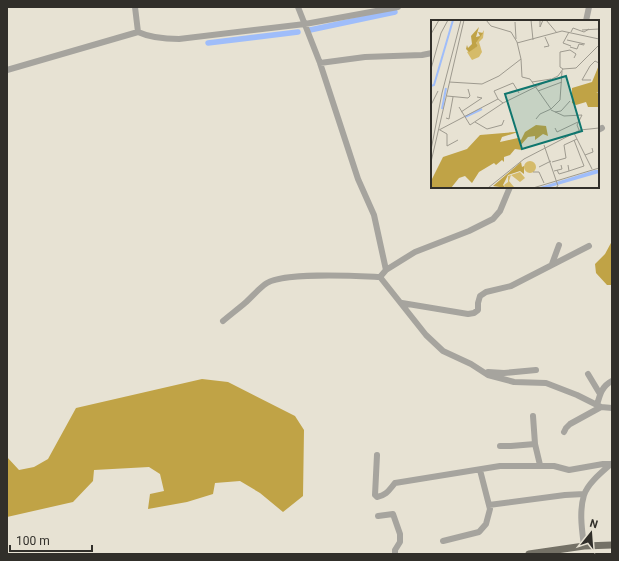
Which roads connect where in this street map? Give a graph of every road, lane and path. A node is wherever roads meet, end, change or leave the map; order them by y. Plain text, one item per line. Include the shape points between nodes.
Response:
1 (135, 7) edge
2 (298, 7) edge
3 (398, 7) edge
4 (589, 7) edge
5 (586, 20) edge
6 (304, 24) junction
7 (138, 32) junction
8 (431, 53) edge
9 (320, 63) junction
10 (7, 70) edge
11 (510, 188) edge
12 (559, 245) dead end
13 (589, 246) dead end
14 (552, 264) junction
15 (386, 270) junction
16 (380, 277) junction
17 (402, 303) junction
18 (223, 321) dead end
19 (536, 370) dead end
20 (484, 372) junction
21 (588, 374) dead end
22 (612, 381) edge
23 (600, 394) junction
24 (599, 406) junction
25 (612, 408) edge
26 (533, 416) dead end
27 (564, 432) dead end
28 (535, 444) junction
29 (500, 446) dead end
30 (377, 455) dead end
31 (611, 464) edge
32 (540, 465) junction
33 (480, 470) junction
34 (584, 494) junction
35 (489, 504) junction
36 (378, 516) dead end
37 (443, 541) dead end
38 (612, 545) edge
39 (584, 546) junction
40 (395, 554) edge
41 (531, 554) edge

1 - 7 street
2 - 6 street
3 - 6 street
4 - 5 street
6 - 7 street via 179,39 160,38
6 - 9 street
7 - 10 street
8 - 9 street via 365,57
9 - 15 street via 358,179 374,215
11 - 15 street via 500,211 493,219 415,252
12 - 14 street
13 - 14 street
14 - 17 street via 512,286 486,292 480,296 478,310 474,313
15 - 16 street
16 - 17 street
16 - 18 street via 282,277 266,283
17 - 20 street via 426,335 443,351
19 - 20 street
20 - 24 street via 514,382 546,383
21 - 23 street
22 - 23 street via 604,386
23 - 24 street
24 - 25 street
24 - 27 street via 570,424
26 - 28 street
28 - 29 street
28 - 32 street
30 - 33 street via 374,485 377,497 388,493 395,483
31 - 32 street via 569,470
31 - 34 street
32 - 33 street via 500,466
33 - 35 street
34 - 35 street
34 - 39 street via 581,525
35 - 37 street via 486,524 479,532
36 - 40 street via 393,514 400,534
38 - 39 main road
39 - 41 main road

